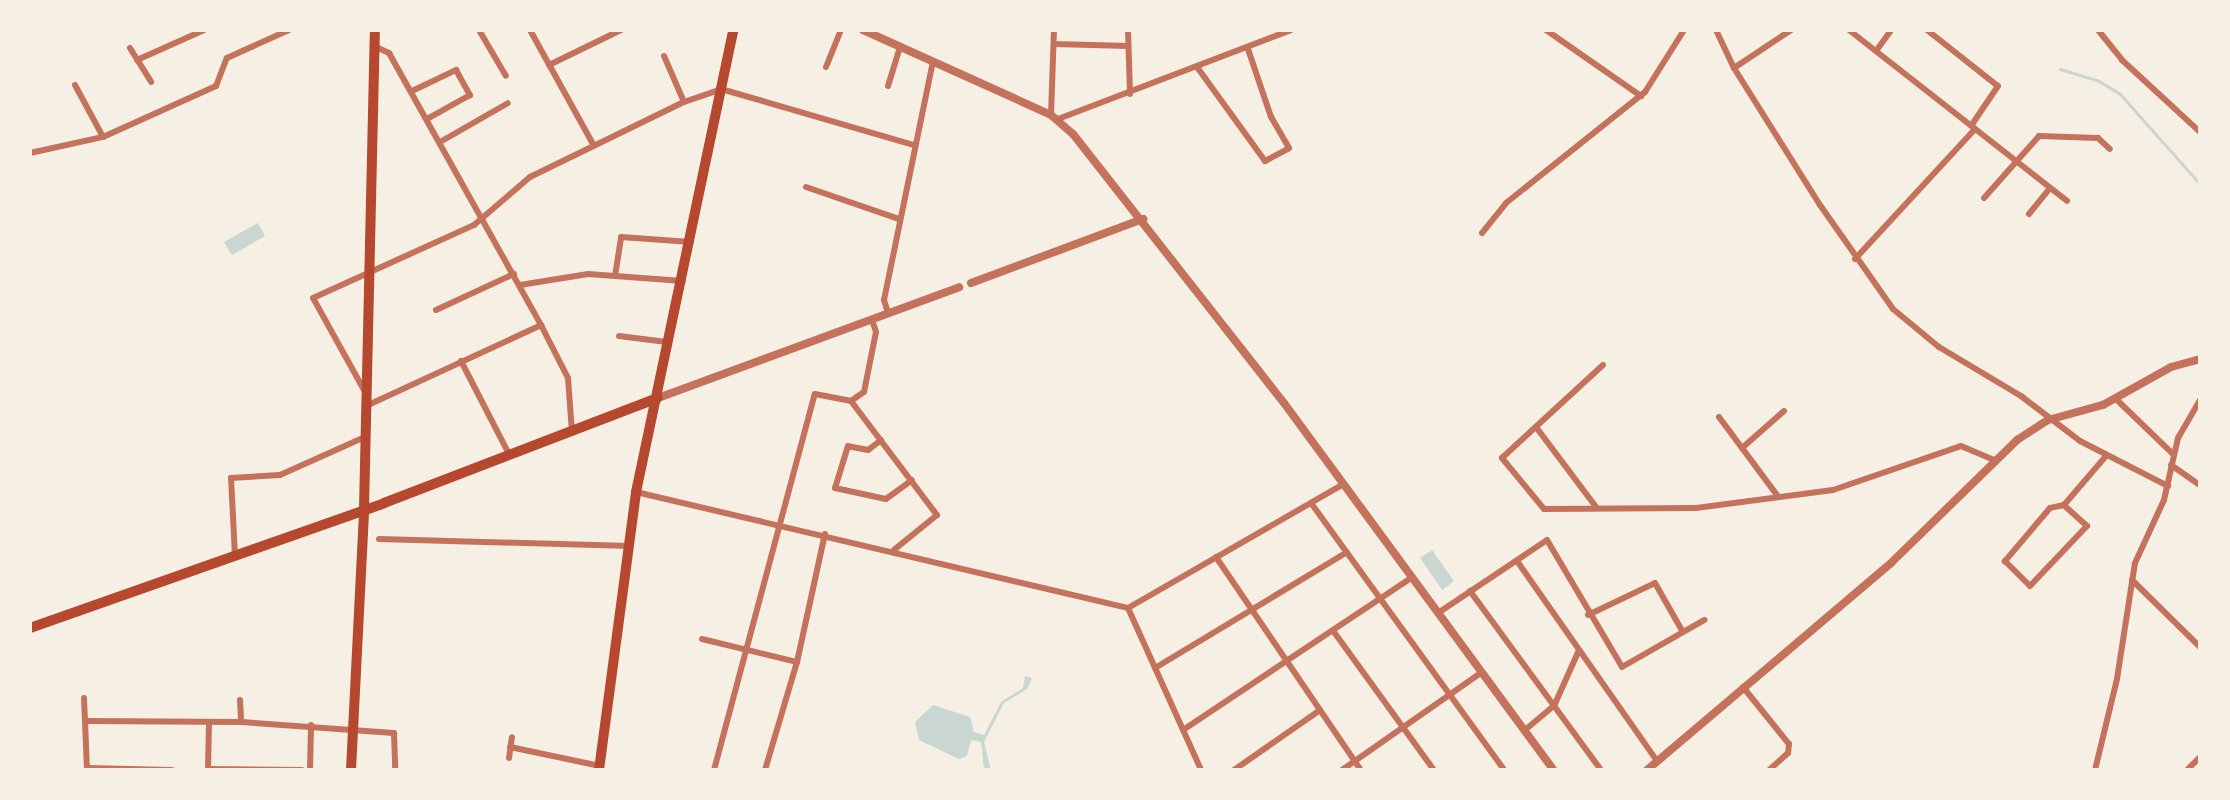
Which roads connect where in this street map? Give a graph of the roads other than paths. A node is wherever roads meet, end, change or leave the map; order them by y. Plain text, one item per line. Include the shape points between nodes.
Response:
1 (204, 30) edge
2 (289, 30) edge
3 (479, 30) edge
4 (530, 30) edge
5 (597, 30) edge
6 (621, 30) edge
7 (733, 30) edge
8 (841, 30) edge
9 (863, 30) edge
10 (1054, 30) edge
11 (1128, 30) edge
12 (1291, 30) edge
13 (1546, 30) edge
14 (1684, 30) edge
15 (1716, 30) edge
16 (1791, 30) edge
17 (1849, 30) edge
18 (1891, 30) edge
19 (1927, 30) edge
20 (2098, 30) edge
21 (377, 31) edge
22 (603, 39) junction
23 (1054, 44) junction
24 (374, 46) junction
25 (1128, 46) junction
26 (900, 47) junction
27 (130, 48) dead end
28 (1248, 49) junction
29 (1876, 51) junction
30 (664, 56) dead end
31 (137, 60) junction
32 (933, 61) junction
33 (549, 65) junction
34 (826, 67) dead end
35 (1197, 67) junction
36 (1734, 68) junction
37 (506, 76) dead end
38 (151, 82) dead end
39 (75, 85) dead end
40 (888, 86) dead end
41 (721, 89) junction
42 (412, 91) junction
43 (1130, 94) junction
44 (1641, 96) junction
45 (684, 102) junction
46 (508, 103) dead end
47 (1054, 117) junction
48 (427, 119) junction
49 (1973, 127) junction
50 (2200, 132) edge
51 (103, 137) junction
52 (440, 142) junction
53 (914, 145) junction
54 (594, 146) junction
55 (2110, 149) dead end
56 (30, 153) edge
57 (2017, 162) junction
58 (806, 187) dead end
59 (2050, 188) junction
60 (1984, 198) dead end
61 (2067, 201) dead end
62 (2029, 214) dead end
63 (899, 219) junction
64 (1143, 219) junction
65 (483, 220) junction
66 (1482, 233) dead end
67 (691, 242) junction
68 (1855, 259) junction
69 (368, 274) junction
70 (514, 274) junction
71 (615, 276) junction
72 (683, 281) junction
73 (971, 283) dead end
74 (520, 285) junction
75 (959, 287) dead end
76 (436, 310) dead end
77 (888, 313) junction
78 (872, 320) junction
79 (541, 325) junction
80 (619, 336) dead end
81 (671, 342) junction
82 (2200, 359) edge
83 (461, 361) junction
84 (1603, 365) dead end
85 (366, 393) junction
86 (658, 398) junction
87 (2116, 399) junction
88 (2200, 400) edge
89 (851, 401) junction
90 (366, 406) junction
91 (1784, 411) dead end
92 (1719, 417) dead end
93 (2048, 420) junction
94 (1536, 427) junction
95 (572, 432) junction
96 (365, 437) junction
97 (881, 440) junction
98 (1742, 448) junction
99 (2173, 454) junction
100 (510, 456) junction
101 (2106, 456) junction
102 (1994, 460) junction
103 (2171, 465) junction
104 (912, 480) junction
105 (1344, 484) junction
106 (2200, 485) edge
107 (2168, 486) junction
108 (636, 492) junction
109 (1777, 495) junction
110 (1311, 503) junction
111 (2064, 505) junction
112 (1596, 507) junction
113 (364, 509) junction
114 (776, 523) junction
115 (825, 534) junction
116 (379, 539) dead end
117 (630, 546) junction
118 (894, 550) junction
119 (1347, 552) junction
120 (235, 556) junction
121 (1216, 557) junction
122 (1517, 561) junction
123 (1412, 577) junction
124 (2132, 580) junction
125 (1470, 591) junction
126 (1380, 598) junction
127 (1128, 608) junction
128 (1252, 610) junction
129 (1438, 613) junction
130 (1588, 615) junction
131 (1704, 620) dead end
132 (30, 628) edge
133 (1334, 632) junction
134 (1683, 632) junction
135 (702, 639) dead end
136 (2200, 647) edge
137 (743, 649) junction
138 (1579, 650) junction
139 (797, 662) junction
140 (1288, 663) junction
141 (1155, 668) junction
142 (1482, 672) junction
143 (1743, 687) junction
144 (1450, 694) junction
145 (84, 698) dead end
146 (240, 700) dead end
147 (1554, 706) junction
148 (1320, 710) junction
149 (85, 721) junction
150 (209, 722) junction
151 (241, 722) junction
152 (311, 725) junction
153 (1403, 727) junction
154 (353, 729) junction
155 (1183, 730) junction
156 (1525, 730) junction
157 (512, 737) dead end
158 (510, 747) junction
159 (2200, 757) edge
160 (509, 758) dead end
161 (1355, 761) junction
162 (1657, 761) junction
163 (599, 768) edge
164 (87, 769) edge
165 (172, 770) edge
166 (302, 770) edge
167 (310, 770) edge
168 (351, 770) edge
169 (395, 770) edge
170 (714, 770) edge
171 (765, 770) edge
172 (1201, 770) edge
173 (1234, 770) edge
174 (1342, 770) edge
175 (1361, 770) edge
176 (1434, 770) edge
177 (1504, 770) edge
178 (1554, 770) edge
179 (1601, 770) edge
180 (1647, 770) edge
181 (1769, 770) edge
182 (2095, 770) edge
183 (2187, 770) edge

1 - 31 street
2 - 51 street via 227,58 216,86
3 - 37 street
4 - 33 street
5 - 22 street
6 - 22 street
7 - 41 main road
8 - 34 street
9 - 26 street
10 - 23 street
11 - 25 street
12 - 28 street
13 - 44 street
14 - 44 street
15 - 36 street
16 - 36 street
17 - 29 street
18 - 29 street
19 - 49 street via 1998,86
20 - 50 street via 2122,60
21 - 24 main road
22 - 33 street
23 - 25 street
23 - 47 street
24 - 42 street via 389,53
24 - 69 main road
25 - 43 street
26 - 32 street
26 - 40 street
27 - 31 street
28 - 35 street
28 - 35 street via 1271,117 1289,148 1265,161
29 - 49 street
30 - 45 street
31 - 38 street
32 - 47 street
32 - 53 street
33 - 54 street
35 - 43 street
36 - 68 street
39 - 51 street
41 - 45 street
41 - 53 street
41 - 67 main road
42 - 48 street
42 - 48 street via 456,70 470,95
43 - 47 street
44 - 66 street via 1506,203
45 - 54 street
46 - 52 street
47 - 64 street
48 - 52 street
49 - 57 street
49 - 68 street
51 - 56 street
52 - 65 street
53 - 63 street
54 - 65 street via 530,177
55 - 57 street via 2098,138 2039,136
57 - 59 street
57 - 60 street
58 - 63 street
59 - 61 street
59 - 62 street
63 - 77 street via 884,300
64 - 73 street
64 - 105 street
65 - 69 street
65 - 70 street
67 - 71 street via 621,237
67 - 72 main road
68 - 93 street via 1904,320
69 - 85 main road
69 - 85 street via 313,298
70 - 74 street
70 - 76 street
71 - 72 street
71 - 74 street via 588,274
72 - 81 main road
74 - 79 street
75 - 77 street
77 - 78 street
78 - 86 street
78 - 89 street via 876,332 864,392
79 - 83 street
79 - 95 street via 568,378
80 - 81 street
81 - 86 main road
82 - 87 street via 2171,367
83 - 90 street
83 - 100 street
84 - 94 street
85 - 90 main road
86 - 95 main road
86 - 108 main road
87 - 93 street
87 - 99 street
88 - 99 street
89 - 97 street
89 - 114 street via 815,394
90 - 96 main road
91 - 98 street
92 - 98 street
93 - 101 street
93 - 102 street
94 - 112 street
94 - 112 street via 1502,458 1544,509
95 - 100 main road
96 - 113 main road
96 - 120 street via 280,475 231,478
97 - 104 street
97 - 104 street via 868,450 848,446 835,488 886,499
98 - 109 street
99 - 103 street
100 - 113 main road
101 - 107 street
101 - 111 street
102 - 109 street via 1952,448 1847,487
102 - 143 street via 1909,546
103 - 106 street
103 - 107 street
104 - 118 street via 937,515
105 - 110 street
105 - 123 street
107 - 124 street
108 - 114 street
108 - 117 main road
109 - 112 street via 1696,508
110 - 119 street
110 - 121 street
111 - 111 street via 2087,526 2030,586 2005,561 2050,508
113 - 120 main road
113 - 154 main road
114 - 115 street
114 - 137 street
115 - 118 street
115 - 139 street
116 - 117 street
117 - 163 main road
118 - 127 street
119 - 126 street
119 - 128 street
120 - 132 main road
121 - 127 street
121 - 128 street
122 - 125 street
122 - 130 street via 1547,540 1554,544
122 - 138 street
123 - 126 street
123 - 129 street
124 - 136 street
124 - 182 street via 2120,666
125 - 129 street
125 - 147 street
126 - 133 street
126 - 144 street
127 - 141 street
128 - 140 street
128 - 141 street
129 - 142 street
130 - 134 street via 1655,583
130 - 134 street via 1622,667
131 - 134 street
133 - 140 street
133 - 153 street
135 - 137 street
137 - 139 street
137 - 170 street
138 - 147 street
138 - 162 street
139 - 171 street
140 - 148 street
140 - 155 street
141 - 155 street
142 - 144 street
142 - 156 street
143 - 162 street
143 - 181 street via 1789,744 1788,753
144 - 153 street
144 - 177 street
145 - 149 street
146 - 151 street
147 - 156 street
147 - 179 street
148 - 161 street
148 - 173 street
149 - 150 street
149 - 164 street
150 - 151 street
150 - 166 street via 208,769
151 - 152 street
152 - 154 street
152 - 167 street
153 - 161 street
153 - 176 street
154 - 168 main road
154 - 169 street via 394,733
155 - 172 street
156 - 178 street
157 - 158 street
158 - 160 street
158 - 163 street
159 - 183 street
161 - 174 street
161 - 175 street
162 - 180 street
164 - 165 street

